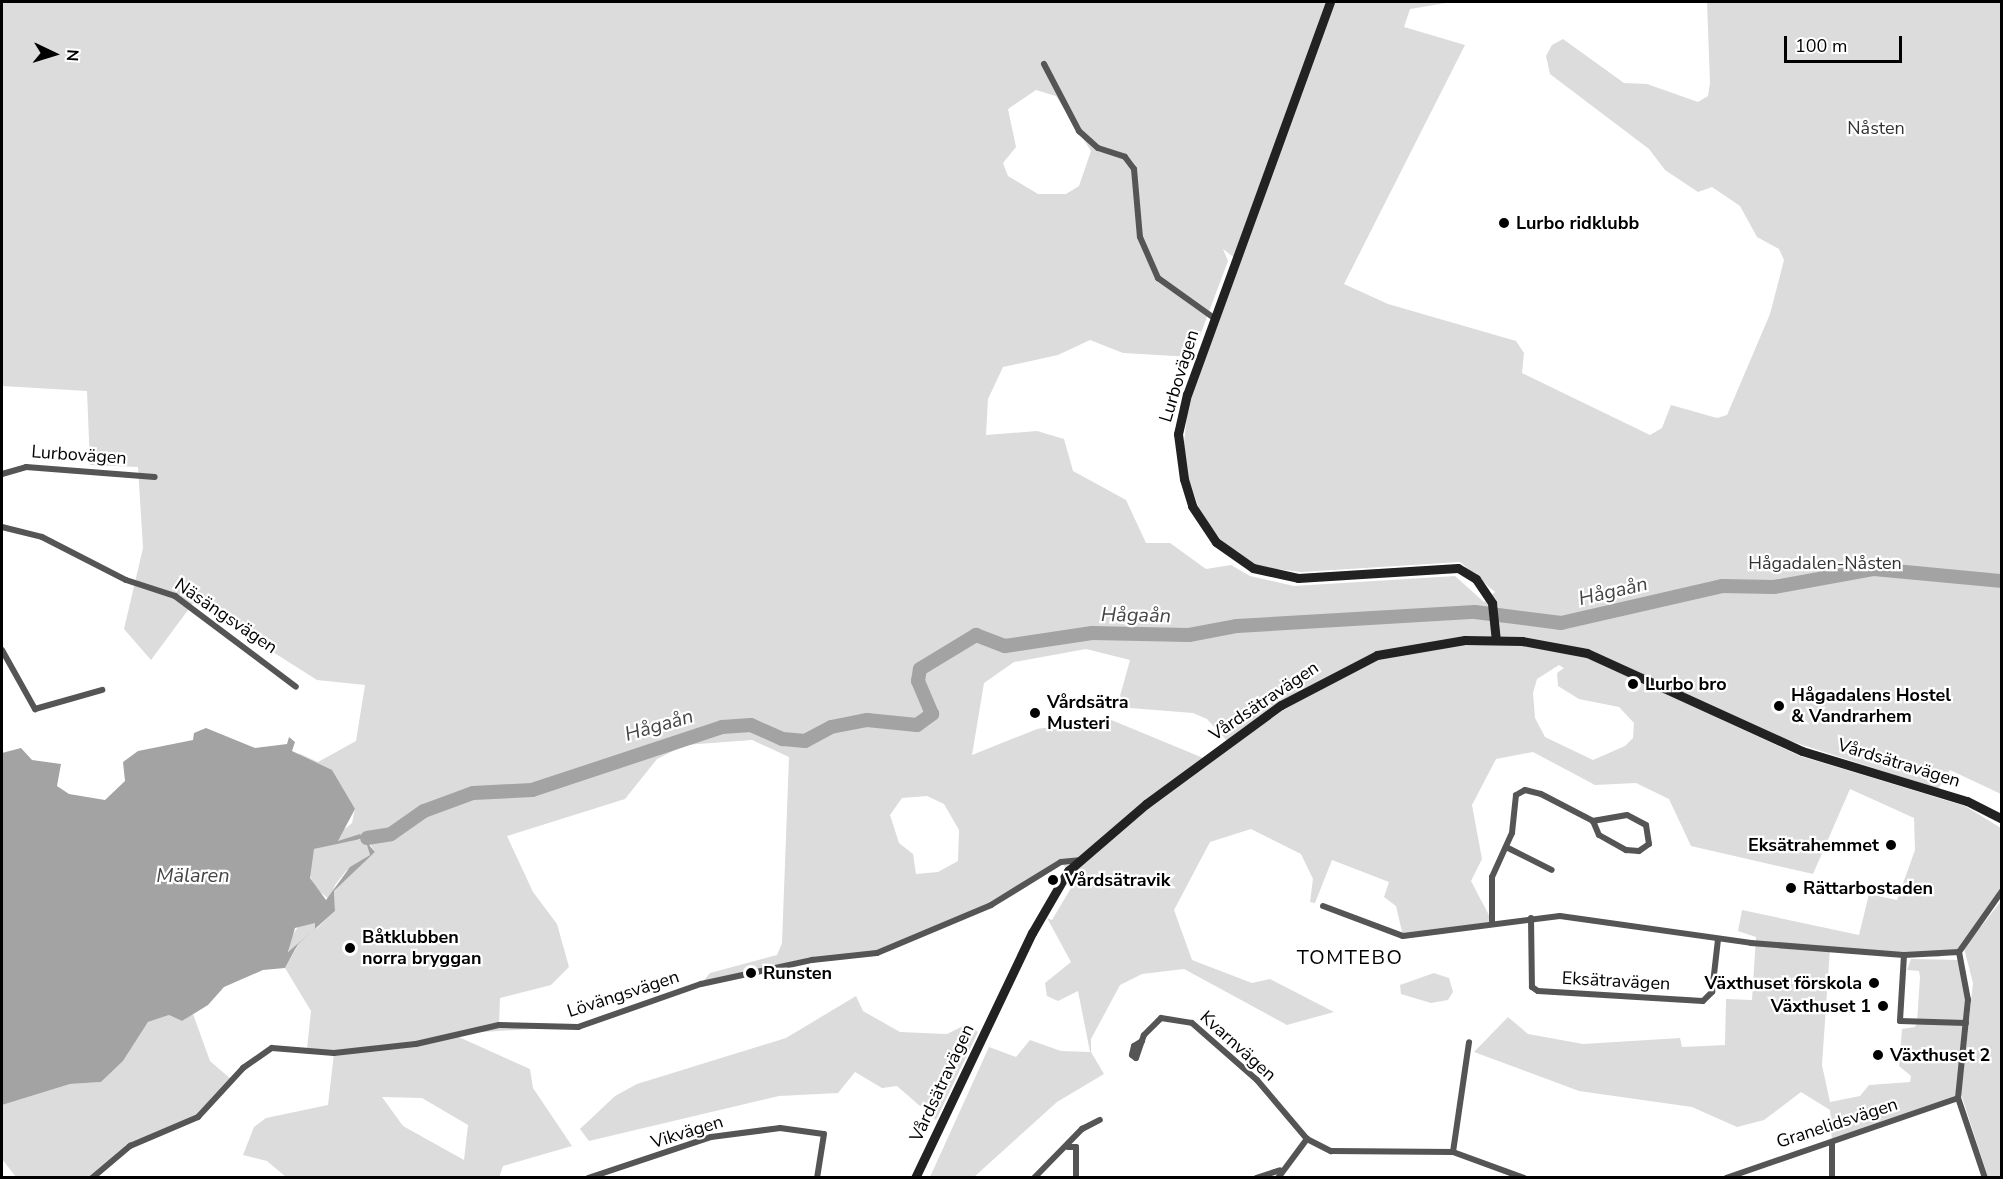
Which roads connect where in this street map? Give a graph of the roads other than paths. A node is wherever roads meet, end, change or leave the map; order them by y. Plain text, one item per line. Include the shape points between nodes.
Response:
1 (1330, 2) edge
2 (1044, 64) dead end
3 (1215, 318) junction
4 (2, 474) edge
5 (155, 477) dead end
6 (2, 528) edge
7 (1496, 640) junction
8 (2, 650) edge
9 (296, 687) dead end
10 (102, 690) dead end
11 (2001, 819) edge
12 (1593, 821) junction
13 (1506, 847) junction
14 (1079, 860) junction
15 (1552, 870) dead end
16 (2001, 891) edge
17 (1323, 906) dead end
18 (1531, 918) junction
19 (1492, 921) junction
20 (1718, 939) junction
21 (1959, 952) junction
22 (1904, 956) junction
23 (1966, 1023) junction
24 (1142, 1041) dead end
25 (1469, 1042) dead end
26 (1958, 1098) junction
27 (1100, 1120) dead end
28 (1307, 1139) junction
29 (1832, 1143) junction
30 (1068, 1147) junction
31 (1453, 1152) junction
32 (1279, 1174) edge
33 (92, 1178) edge
34 (588, 1178) edge
35 (817, 1178) edge
36 (915, 1178) edge
37 (1034, 1178) edge
38 (1076, 1178) edge
39 (1256, 1178) edge
40 (1524, 1178) edge
41 (1726, 1178) edge
42 (1832, 1178) edge
43 (1985, 1178) edge

1 - 3 street, Lurbovägen
2 - 3 street via 1079,131 1098,148 1125,157 1134,169 1140,237 1158,278
3 - 7 street, Lurbovägen via 1178,434 1192,506 1216,542 1253,568 1298,578 1458,568 1476,579 1492,603
4 - 5 street, Lurbovägen via 26,467
6 - 9 street, Näsängsvägen via 42,537 126,580 176,596
7 - 11 street, Vårdsätravägen via 1547,644 1604,659 1802,751 1967,801
7 - 14 street, Vårdsätravägen via 1410,648 1344,668 1281,705
8 - 10 street via 35,709
12 - 12 street via 1627,815 1646,825 1649,844 1639,851 1626,850 1599,836
12 - 13 street via 1525,790 1514,798 1515,825
13 - 15 street
13 - 19 street via 1492,877
14 - 33 street, Lövängsvägen via 1060,862 991,905 878,953 812,960 701,984 578,1026 499,1025 416,1044 334,1053 272,1048 243,1068 198,1117 130,1146
14 - 36 street, Vårdsätravägen via 1032,933
16 - 21 street
17 - 19 street via 1403,936 1442,934
18 - 19 street
18 - 20 street via 1598,919
18 - 20 street, Eksätravägen via 1532,987 1538,991 1703,1001 1712,992
20 - 22 street
21 - 22 street
21 - 23 street via 1966,978
22 - 23 street via 1900,1021
23 - 26 street
24 - 28 street, Kvarnvägen via 1161,1018 1192,1023 1257,1080
25 - 31 street
26 - 29 street, Granelidsvägen
26 - 43 street
27 - 30 street via 1082,1129
28 - 31 street via 1350,1155
28 - 32 street
29 - 41 street, Granelidsvägen
29 - 42 street
30 - 37 street
30 - 38 street via 1076,1147
31 - 40 street
32 - 39 street
34 - 35 street, Vikvägen via 711,1137 780,1128 824,1134

